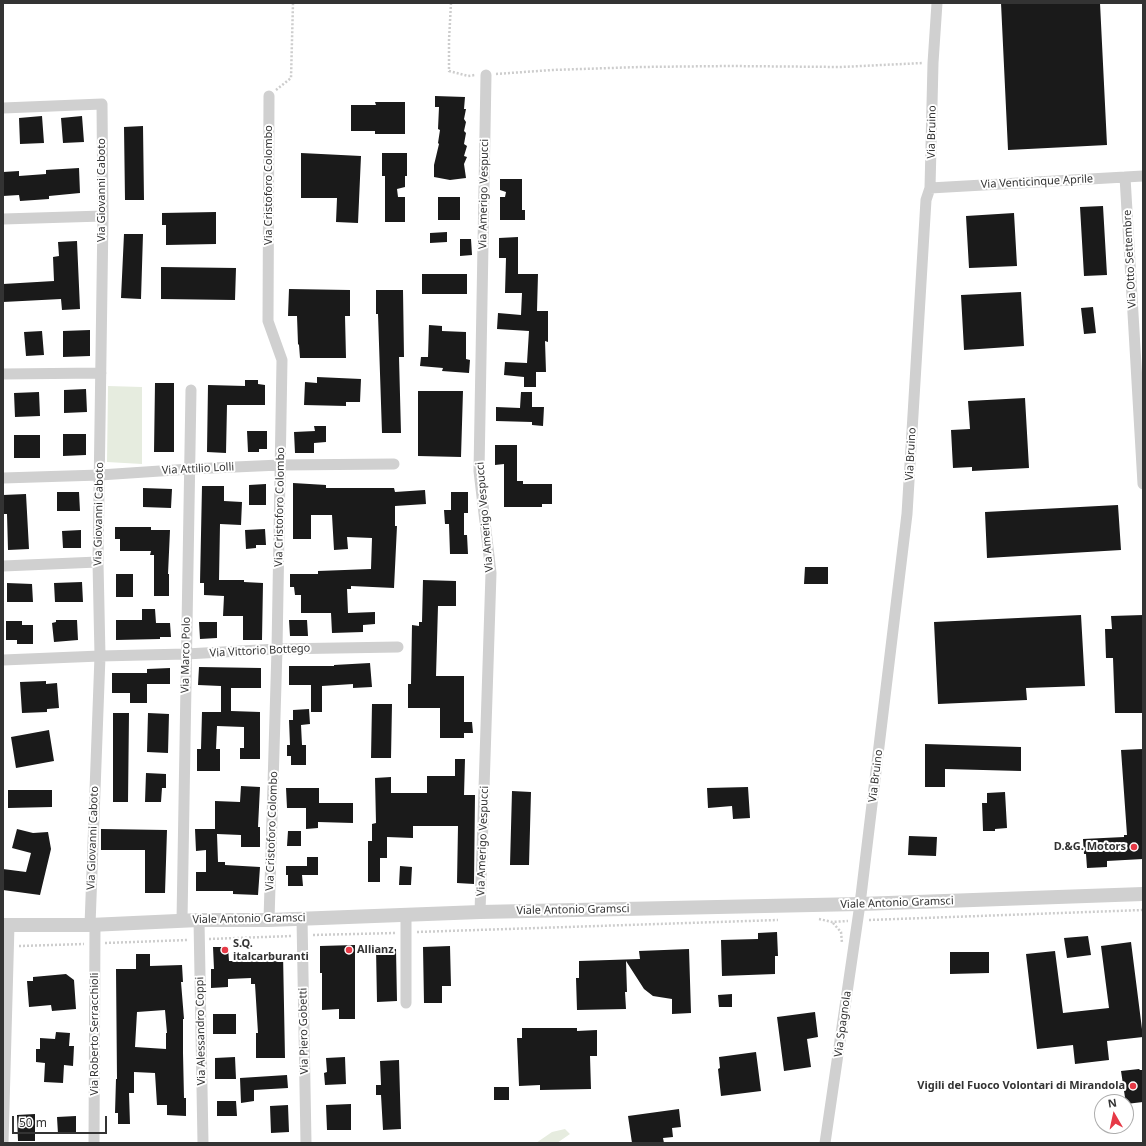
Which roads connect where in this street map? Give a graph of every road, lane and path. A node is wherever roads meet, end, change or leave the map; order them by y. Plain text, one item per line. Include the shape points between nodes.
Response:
1 (293, 3) edge
2 (451, 3) edge
3 (937, 3) edge
4 (934, 63) junction
5 (486, 74) junction
6 (269, 96) joint
7 (3, 108) edge
8 (1143, 176) edge
9 (1125, 177) junction
10 (930, 188) junction
11 (103, 216) junction
12 (3, 220) edge
13 (102, 373) junction
14 (3, 374) edge
15 (191, 390) dead end
16 (394, 464) dead end
17 (280, 465) junction
18 (190, 469) junction
19 (100, 475) junction
20 (3, 478) edge
21 (1143, 484) edge
22 (98, 562) junction
23 (3, 566) edge
24 (398, 648) dead end
25 (277, 649) junction
26 (186, 654) junction
27 (100, 656) junction
28 (3, 660) edge
29 (1143, 894) edge
30 (860, 904) junction
31 (1143, 910) edge
32 (480, 912) junction
33 (406, 914) junction
34 (302, 918) junction
35 (182, 920) junction
36 (199, 920) junction
37 (269, 920) junction
38 (858, 920) junction
39 (832, 922) dead end
40 (6, 925) edge
41 (93, 925) junction
42 (406, 1003) dead end
43 (3, 1143) edge
44 (94, 1143) edge
45 (203, 1143) edge
46 (306, 1143) edge
47 (825, 1143) edge

1 - 6 path via 291,78
2 - 5 path via 449,71 468,76
3 - 4 street, Via Bruino
4 - 5 path via 841,67 640,67
4 - 10 street, Via Bruino
5 - 32 street, Via Amerigo Vespucci via 479,471 490,573
6 - 17 street, Via Cristoforo Colombo via 268,321 282,360
7 - 11 street, Via Giovanni Caboto via 102,104
8 - 9 street, Via Venticinque Aprile
9 - 10 street, Via Venticinque Aprile
9 - 21 street, Via Otto Settembre
10 - 30 street, Via Bruino via 926,200 907,514
11 - 12 street
11 - 13 street, Via Giovanni Caboto
13 - 14 street
13 - 19 street, Via Giovanni Caboto
15 - 18 street, Via Marco Polo
16 - 17 street, Via Attilio Lolli
17 - 18 street, Via Attilio Lolli
17 - 25 street, Via Cristoforo Colombo
18 - 19 street, Via Attilio Lolli
18 - 26 street, Via Marco Polo
19 - 20 street, Via Attilio Lolli
19 - 22 street, Via Giovanni Caboto
22 - 23 street
22 - 27 street, Via Giovanni Caboto
24 - 25 street, Via Vittorio Bottego
25 - 26 street, Via Vittorio Bottego
25 - 37 street, Via Cristoforo Colombo
26 - 27 street, Via Vittorio Bottego
26 - 35 street, Via Marco Polo
27 - 28 street, Via Vittorio Bottego
27 - 41 street, Via Giovanni Caboto
29 - 30 street, Viale Antonio Gramsci
30 - 32 street, Viale Antonio Gramsci
30 - 38 street, Via Spagnola
31 - 38 path
32 - 33 street, Viale Antonio Gramsci
33 - 34 street, Viale Antonio Gramsci
33 - 42 street
34 - 37 street, Viale Antonio Gramsci
34 - 46 street, Via Piero Gobetti
35 - 36 street, Viale Antonio Gramsci
35 - 41 street, Viale Antonio Gramsci
36 - 37 street, Viale Antonio Gramsci
36 - 45 street, Via Alessandro Coppi
38 - 39 path
38 - 47 street, Via Spagnola
40 - 41 street, Viale Antonio Gramsci
40 - 43 street
41 - 44 street, Via Roberto Serracchioli

